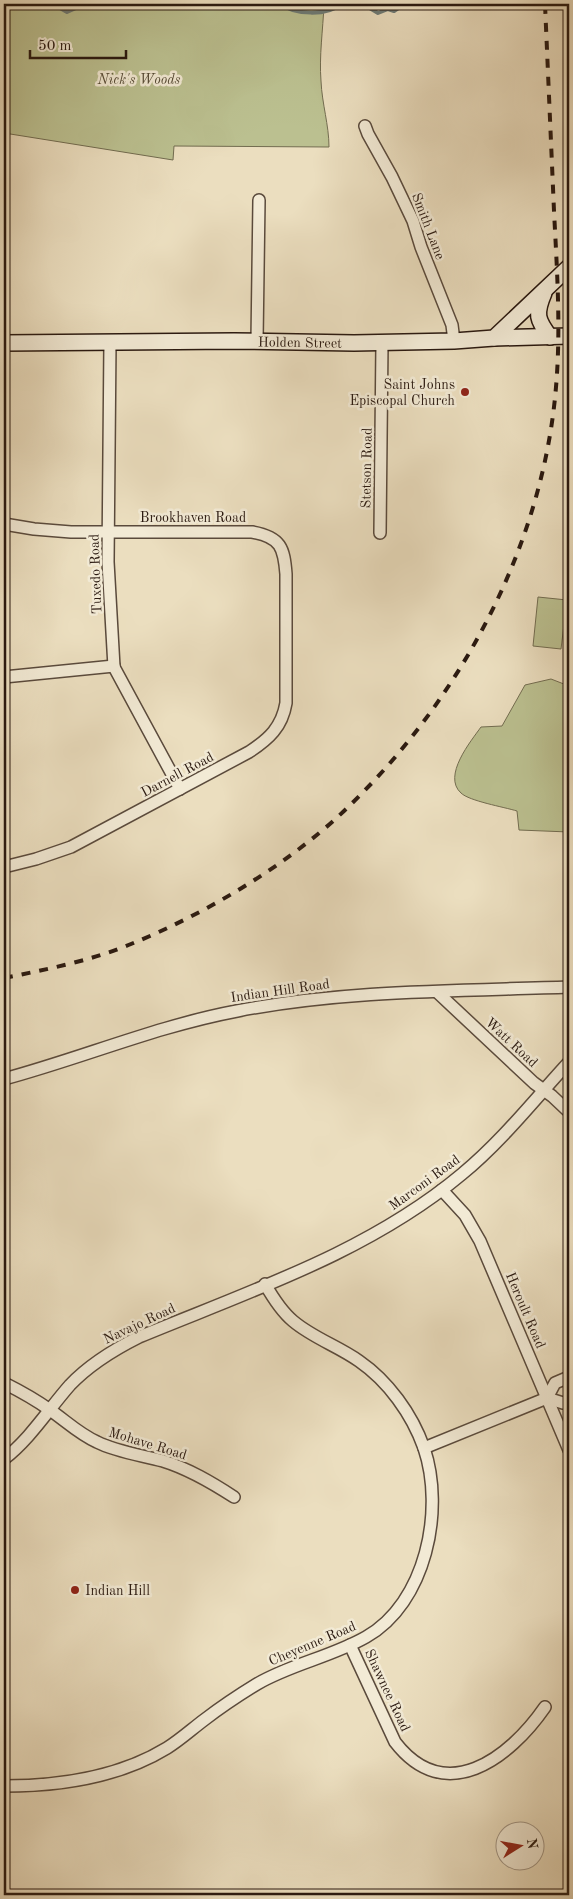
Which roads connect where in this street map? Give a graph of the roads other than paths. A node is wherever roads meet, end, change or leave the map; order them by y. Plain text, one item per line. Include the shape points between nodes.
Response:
1 (365, 126) dead end
2 (259, 200) dead end
3 (569, 267) edge
4 (546, 289) junction
5 (569, 336) edge
6 (550, 337) junction
7 (494, 338) junction
8 (257, 341) junction
9 (454, 341) junction
10 (110, 342) junction
11 (4, 343) edge
12 (382, 343) junction
13 (4, 524) edge
14 (108, 532) junction
15 (380, 533) dead end
16 (286, 642) joint
17 (114, 666) junction
18 (4, 677) edge
19 (180, 789) junction
20 (4, 866) edge
21 (569, 987) edge
22 (437, 992) junction
23 (569, 1062) edge
24 (4, 1079) edge
25 (544, 1091) junction
26 (569, 1112) edge
27 (442, 1190) junction
28 (266, 1284) junction
29 (569, 1377) edge
30 (4, 1383) edge
31 (547, 1398) junction
32 (569, 1401) edge
33 (50, 1410) junction
34 (424, 1448) junction
35 (569, 1450) edge
36 (4, 1459) edge
37 (234, 1497) dead end
38 (350, 1645) junction
39 (545, 1706) dead end
40 (4, 1786) edge

1 - 9 street, Smith Lane via 412,221 452,325
2 - 8 street
3 - 4 main road
4 - 6 main road via 538,316
4 - 7 main road
5 - 6 main road, Holden Street
6 - 7 main road, Holden Street
7 - 9 main road, Holden Street
8 - 10 main road, Holden Street
8 - 12 main road, Holden Street
9 - 12 main road, Holden Street
10 - 11 main road, Holden Street
10 - 14 street, Tuxedo Road
12 - 15 street, Stetson Road
13 - 14 street, Brookhaven Road via 34,529
14 - 16 street, Brookhaven Road via 247,531 274,539 282,548 284,557
14 - 17 street, Tuxedo Road
16 - 19 street, Darnell Road via 286,703 283,717 273,734 249,752
17 - 18 street
17 - 19 street, Tuxedo Road
19 - 20 street, Darnell Road via 71,847
21 - 22 street, Indian Hill Road
22 - 24 street, Indian Hill Road via 322,998 235,1011 144,1034
22 - 25 street, Watt Road
23 - 25 street, Marconi Road
25 - 26 street, Watt Road
25 - 27 street, Marconi Road via 490,1150
27 - 28 street, Marconi Road via 361,1243
27 - 31 street, Heroult Road via 465,1215 480,1241
28 - 33 street, Navajo Road via 115,1349 93,1363
28 - 34 street, Cheyenne Road via 292,1320 359,1361 385,1385 408,1415
29 - 31 street via 555,1383
30 - 33 street, Mohave Road
31 - 32 street via 563,1403
31 - 34 street
31 - 35 street, Heroult Road
33 - 36 street, Navajo Road via 23,1444
33 - 37 street, Mohave Road via 97,1443 190,1471
34 - 38 street, Cheyenne Road via 433,1506 423,1562 406,1597 381,1627
38 - 39 street, Shawnee Road via 395,1742 418,1766 448,1773 484,1766 527,1731
38 - 40 street, Cheyenne Road via 270,1677 219,1708 167,1748 131,1766 68,1783

